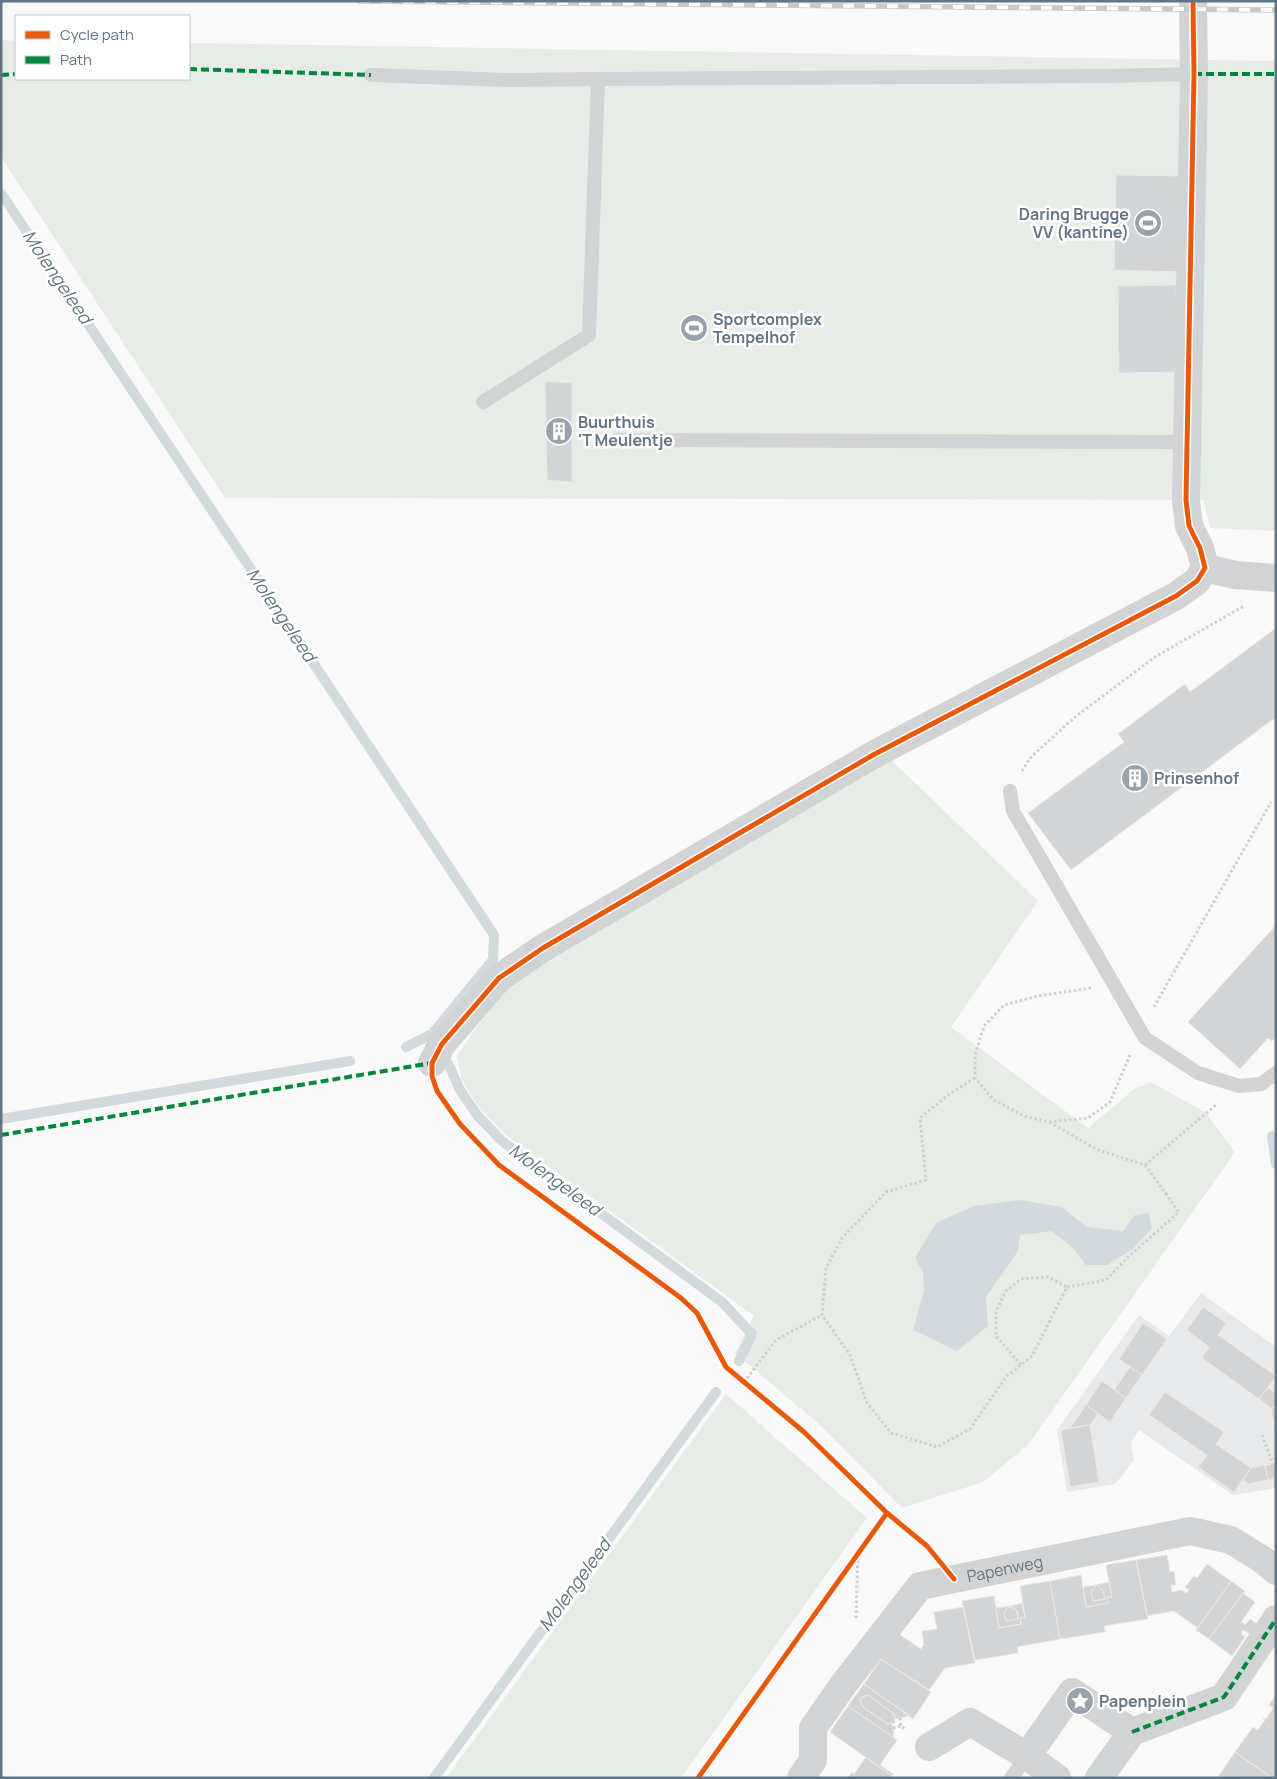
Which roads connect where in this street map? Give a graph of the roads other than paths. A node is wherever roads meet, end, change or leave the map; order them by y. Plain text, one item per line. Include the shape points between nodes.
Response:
1 (1193, 1) edge
2 (1194, 74) junction
3 (371, 76) dead end
4 (598, 79) junction
5 (483, 402) dead end
6 (617, 440) dead end
7 (1188, 442) junction
8 (1204, 568) junction
9 (1276, 578) edge
10 (1010, 791) road end
11 (432, 1063) dead end
12 (1276, 1074) edge
13 (1276, 1571) edge
14 (1276, 1619) edge
15 (1132, 1732) junction
16 (929, 1747) dead end
17 (1027, 1756) junction
18 (801, 1778) edge
19 (1011, 1778) edge
20 (1057, 1778) edge
21 (1099, 1778) edge

1 - 2 street
2 - 4 lane
2 - 7 street
3 - 4 lane
4 - 5 lane via 589,335
6 - 7 lane
7 - 8 street via 1188,526 1200,548
8 - 9 street via 1235,575
8 - 11 street via 1197,581 1176,596 873,755 543,948 499,978 442,1044
10 - 12 lane via 1013,811 1145,1038 1198,1073 1239,1086 1261,1084
13 - 18 street, Papenweg via 1231,1540 1190,1531 920,1586 813,1728 813,1760
14 - 15 street via 1224,1697
15 - 17 street via 1072,1692
15 - 21 street
16 - 17 street via 970,1722
17 - 19 lane
17 - 20 street

